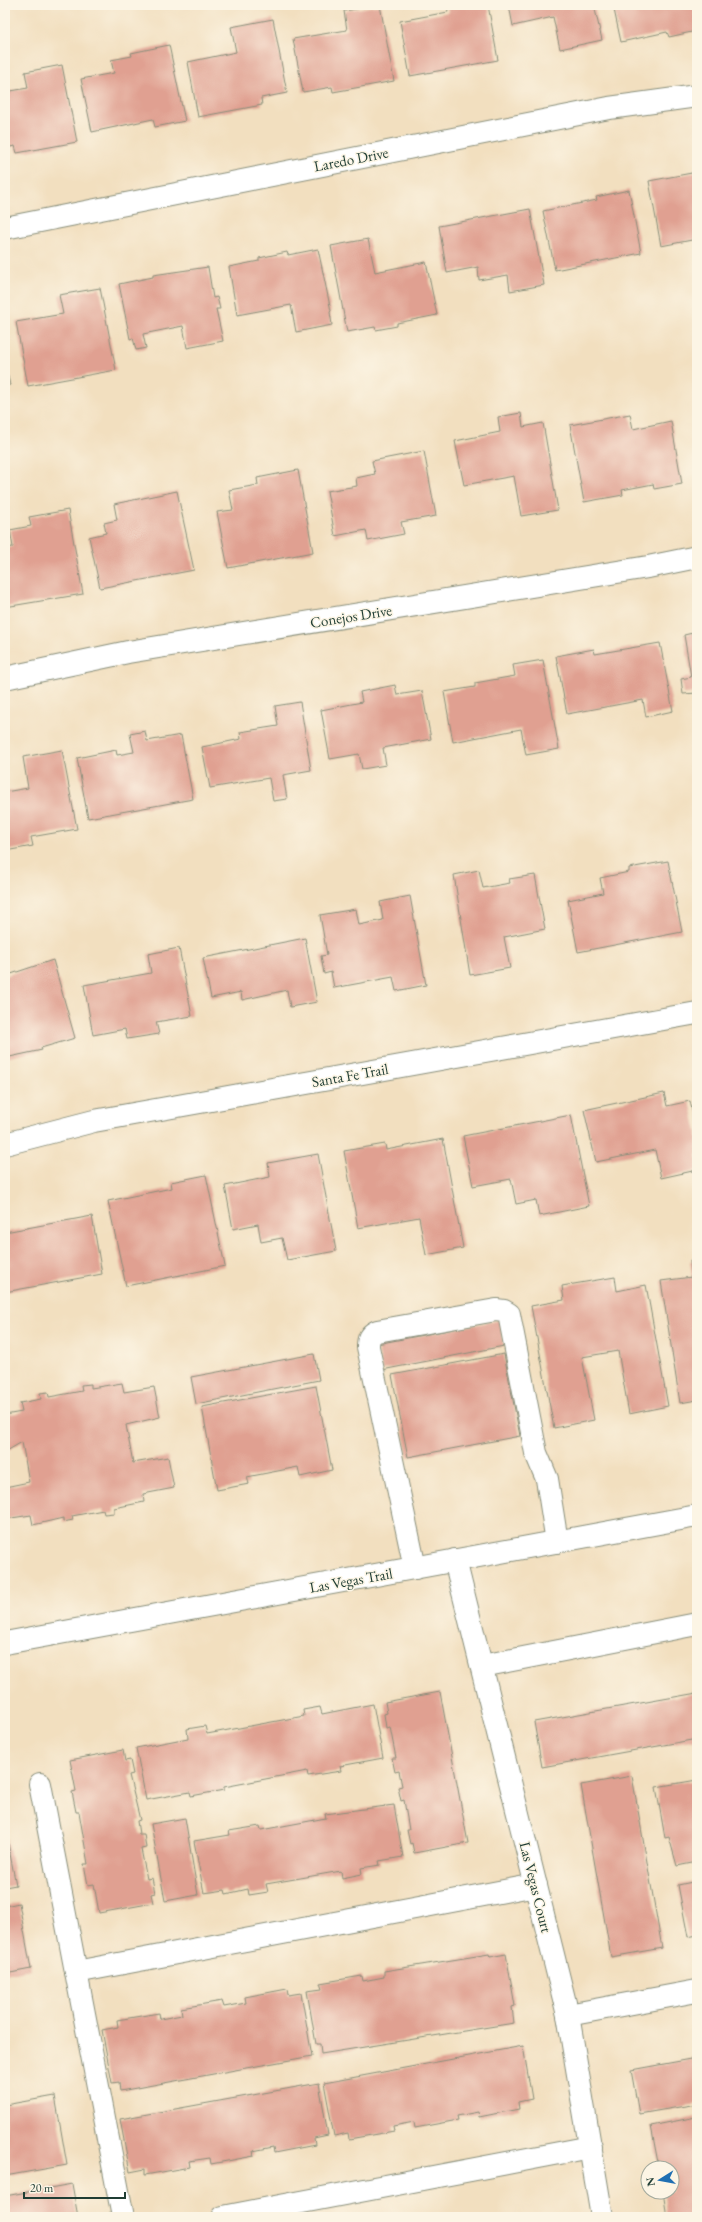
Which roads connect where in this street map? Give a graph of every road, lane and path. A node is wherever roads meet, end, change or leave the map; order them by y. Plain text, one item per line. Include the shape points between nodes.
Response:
1 (697, 96) edge
2 (5, 228) edge
3 (697, 557) edge
4 (5, 678) edge
5 (697, 1013) edge
6 (5, 1144) edge
7 (697, 1516) edge
8 (557, 1542) junction
9 (456, 1560) junction
10 (415, 1568) junction
11 (697, 1624) edge
12 (5, 1643) edge
13 (482, 1666) junction
14 (40, 1784) dead end
15 (536, 1884) junction
16 (76, 1972) junction
17 (697, 1991) edge
18 (568, 2015) junction
19 (591, 2147) junction
20 (123, 2217) edge
21 (223, 2217) edge
22 (602, 2217) edge

1 - 2 street, Laredo Drive via 609,108
3 - 4 street, Conejos Drive via 128,652
5 - 6 street, Santa Fe Trail via 94,1121
7 - 8 street, Las Vegas Trail
8 - 9 street, Las Vegas Trail
8 - 10 street via 547,1479 534,1445 509,1314 496,1310 377,1331 368,1339 368,1347
9 - 10 street, Las Vegas Trail
9 - 13 street, Las Vegas Court
10 - 12 street, Las Vegas Trail
11 - 13 street
13 - 15 street, Las Vegas Court
14 - 16 street
15 - 16 street
15 - 18 street, Las Vegas Court
16 - 20 street
17 - 18 street
18 - 19 street, Las Vegas Court
19 - 21 street
19 - 22 street, Las Vegas Court

